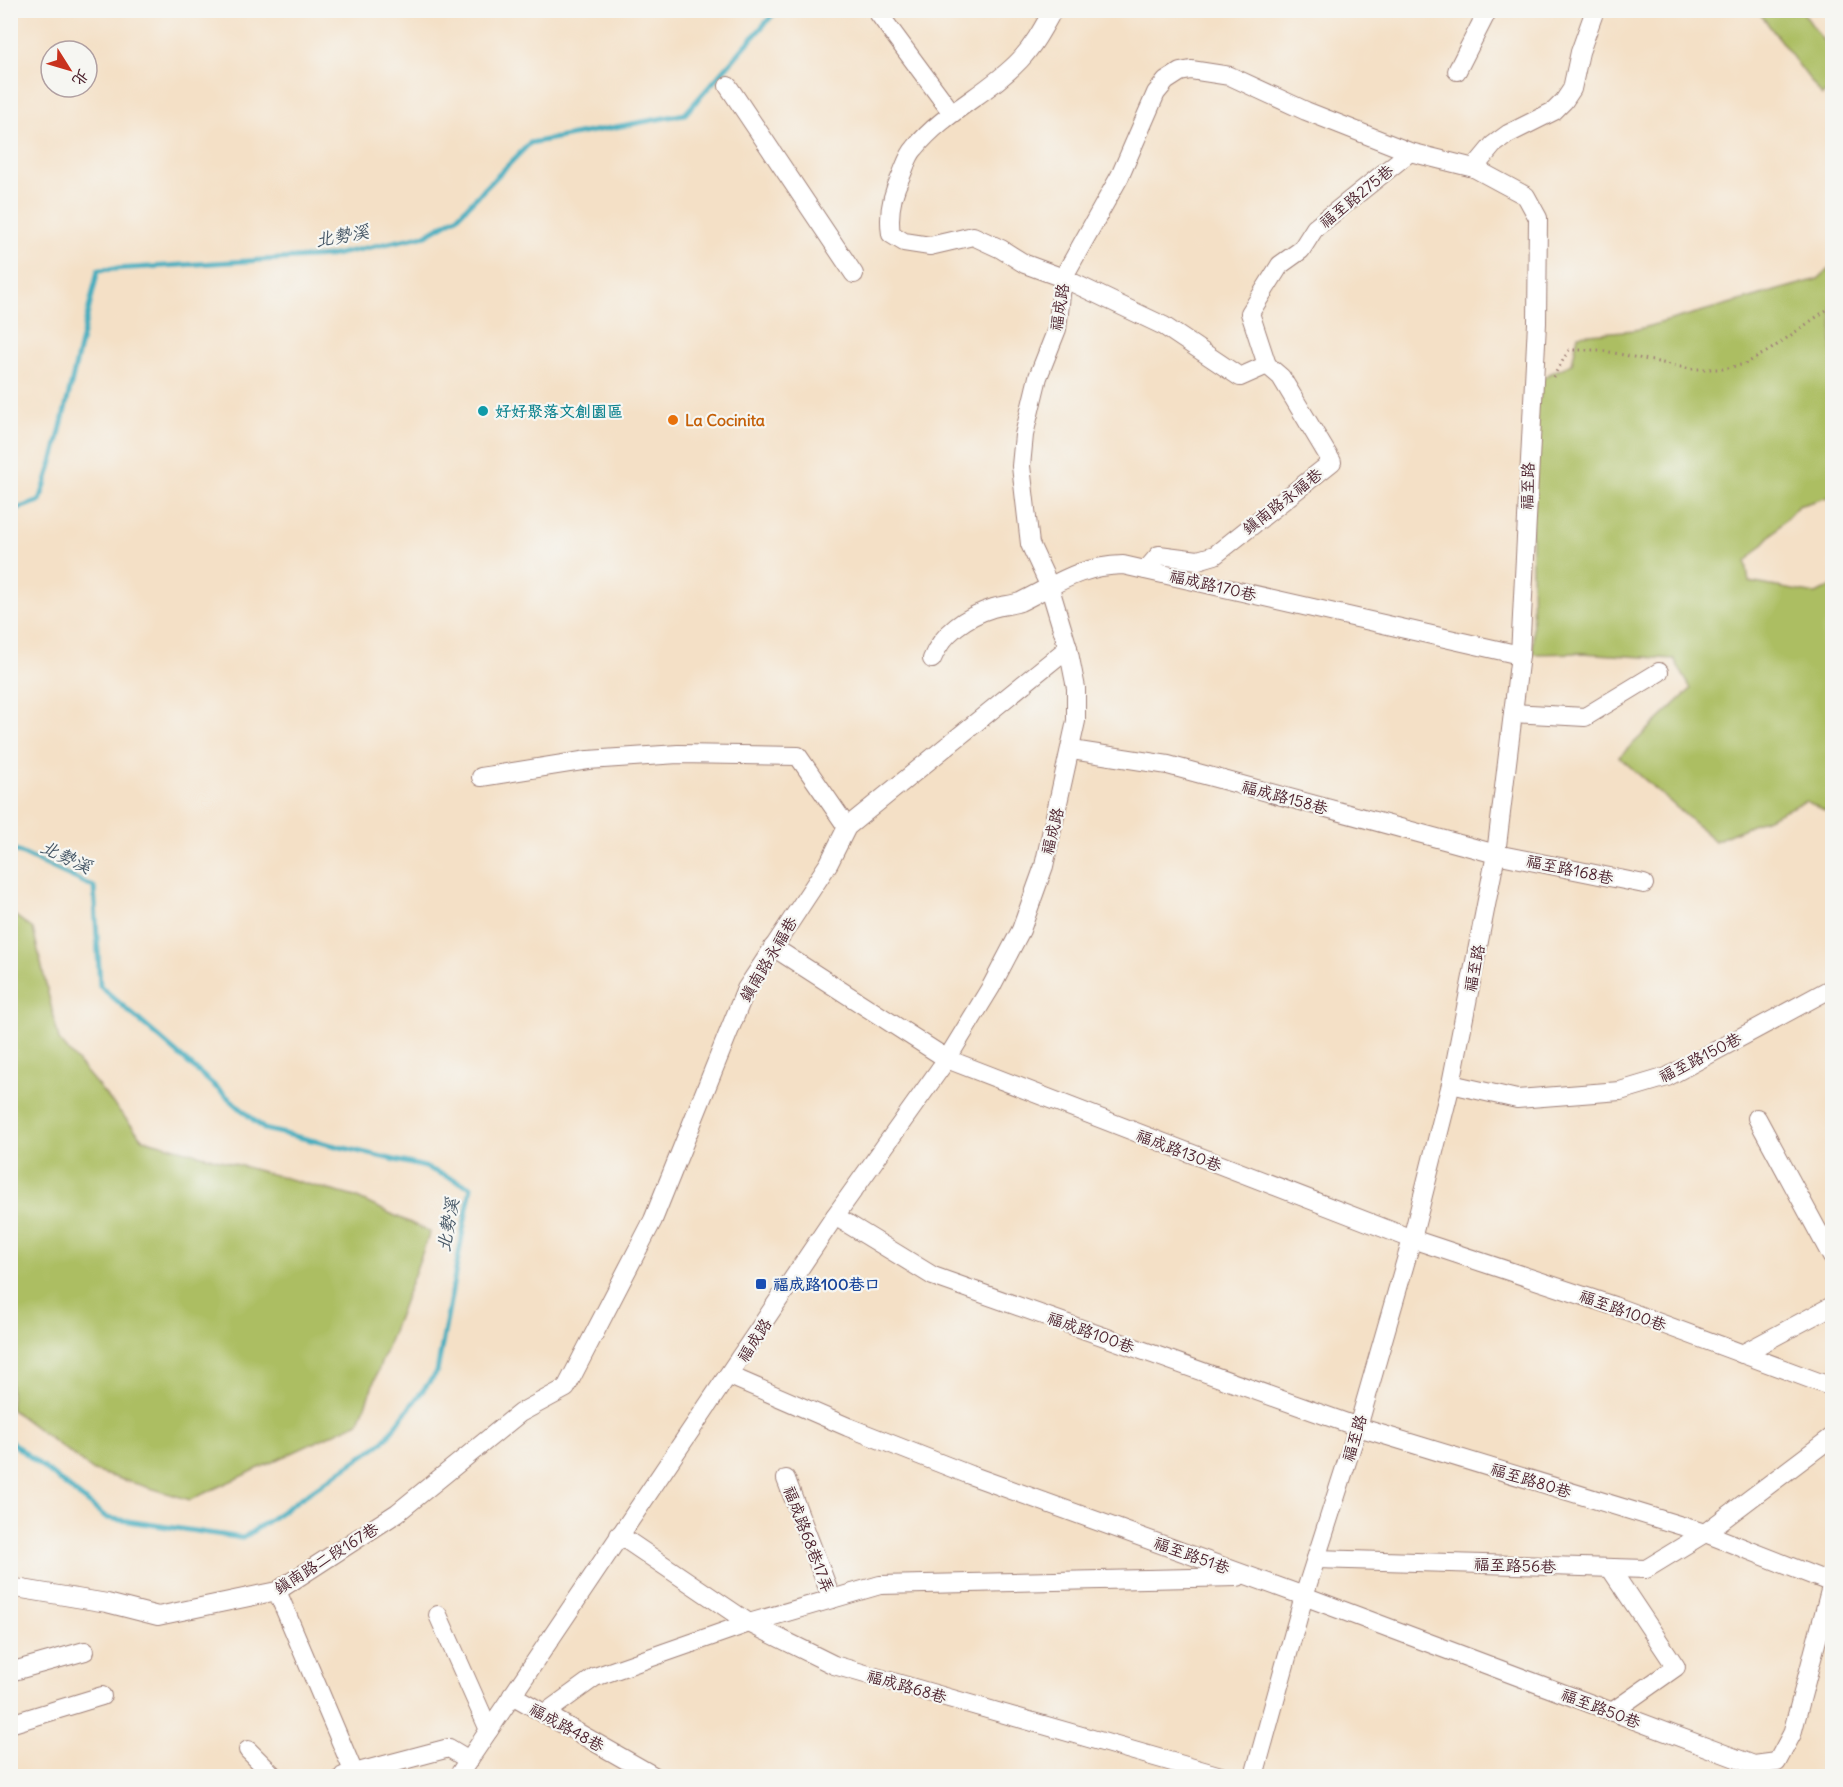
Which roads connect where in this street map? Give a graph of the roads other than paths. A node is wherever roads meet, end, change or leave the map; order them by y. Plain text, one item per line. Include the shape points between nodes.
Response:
1 (876, 10) edge
2 (1053, 10) edge
3 (1488, 10) edge
4 (1595, 10) edge
5 (1457, 71) dead end
6 (728, 86) dead end
7 (952, 113) junction
8 (1410, 152) junction
9 (1474, 168) junction
10 (854, 274) dead end
11 (1063, 278) junction
12 (1267, 365) junction
13 (1146, 570) junction
14 (1049, 585) junction
15 (1068, 648) junction
16 (1520, 655) junction
17 (932, 659) dead end
18 (1659, 672) dead end
19 (1513, 713) junction
20 (1072, 750) junction
21 (481, 777) dead end
22 (847, 827) junction
23 (1496, 854) junction
24 (1644, 884) dead end
25 (773, 946) junction
26 (1833, 988) edge
27 (947, 1059) junction
28 (1451, 1084) junction
29 (1757, 1118) dead end
30 (835, 1216) junction
31 (1412, 1239) junction
32 (1833, 1257) edge
33 (1833, 1306) edge
34 (1742, 1354) junction
35 (730, 1376) junction
36 (1833, 1387) edge
37 (566, 1388) joint
38 (1358, 1426) junction
39 (1833, 1437) edge
40 (786, 1479) dead end
41 (1705, 1533) junction
42 (619, 1535) junction
43 (1316, 1559) junction
44 (1610, 1568) junction
45 (1249, 1577) junction
46 (1832, 1583) edge
47 (10, 1587) edge
48 (277, 1591) junction
49 (1305, 1596) junction
50 (832, 1599) junction
51 (438, 1615) dead end
52 (749, 1623) junction
53 (85, 1651) dead end
54 (10, 1672) edge
55 (512, 1695) junction
56 (102, 1696) dead end
57 (1612, 1712) junction
58 (544, 1714) junction
59 (10, 1724) edge
60 (489, 1730) junction
61 (248, 1750) dead end
62 (469, 1760) junction
63 (348, 1775) edge
64 (274, 1776) edge
65 (458, 1776) edge
66 (654, 1776) edge
67 (1221, 1776) edge
68 (1254, 1776) edge

1 - 7 street
2 - 7 street via 1036,41 1019,61
3 - 5 street
4 - 9 street via 1572,89 1564,101 1554,111 1493,145
6 - 10 street
7 - 11 street via 914,149 892,200 891,234 904,242 930,246 973,236 1025,264
8 - 9 street, 福成路
8 - 11 street, 福成路 via 1230,76 1180,72 1156,93 1120,176
8 - 12 street, 福至路275巷 via 1315,228 1301,250 1280,265 1250,314
9 - 16 street, 福至路 via 1527,196 1538,218 1537,323
11 - 12 street via 1164,326 1240,377
11 - 14 street, 福成路 via 1057,330 1038,377 1021,466 1030,544
12 - 13 street, 鎮南路永福巷 via 1281,377 1332,462 1215,555 1198,560 1159,555
13 - 14 street, 福成路170巷 via 1123,565 1098,566
13 - 16 street, 福成路170巷
14 - 15 street, 福成路
14 - 17 street, 福成路170巷 via 1018,603 979,613 956,627 938,644
15 - 20 street, 福成路 via 1076,688
15 - 22 street, 鎮南路永福巷
16 - 19 street, 福至路
18 - 19 street via 1585,717
19 - 23 street, 福至路
20 - 23 street, 福成路158巷 via 1168,765
20 - 27 street, 福成路 via 1044,866 1021,930
21 - 22 street via 588,760 678,754 798,756
22 - 25 street, 鎮南路永福巷 via 830,863
23 - 24 street, 福至路168巷
23 - 28 street, 福至路
25 - 27 street, 福成路130巷
25 - 37 street, 鎮南路永福巷 via 746,989 653,1220
26 - 28 street, 福至路150巷 via 1667,1077 1620,1091 1517,1099
27 - 30 street, 福成路
27 - 31 street, 福成路130巷
28 - 31 street, 福至路
29 - 32 street
30 - 35 street, 福成路
30 - 38 street, 福成路100巷 via 933,1276
31 - 34 street, 福至路100巷 via 1614,1306
31 - 38 street, 福至路
33 - 34 street
34 - 36 street, 福至路100巷
35 - 42 street, 福成路
35 - 45 street, 福至路51巷 via 970,1475
37 - 48 street, 鎮南路二段167巷 via 520,1413 397,1514
38 - 41 street, 福至路80巷
38 - 43 street, 福至路
39 - 41 street
40 - 50 street, 福成路68巷17弄
41 - 44 street, 福至路56巷 via 1646,1569
41 - 46 street, 福至路80巷
42 - 52 street, 福成路68巷
42 - 55 street, 福成路
43 - 44 street, 福至路56巷
43 - 49 street, 福至路
44 - 57 street via 1676,1667
45 - 49 street, 福至路50巷
45 - 50 street, 福至路51巷 via 879,1585
46 - 57 street, 福至路50巷 via 1792,1734 1778,1762 1754,1765
47 - 48 street, 鎮南路二段167巷 via 158,1616
48 - 63 street
49 - 57 street, 福至路50巷
49 - 68 street, 福至路
50 - 52 street, 福至路51巷
51 - 60 street
52 - 58 street, 福至路51巷 via 595,1677
52 - 67 street, 福成路68巷 via 834,1665
53 - 54 street
55 - 58 street, 福成路48巷
55 - 60 street, 福成路
56 - 59 street
58 - 66 street, 福成路48巷
60 - 62 street, 福成路
61 - 64 street
62 - 63 street via 449,1748
62 - 65 street, 福成路

